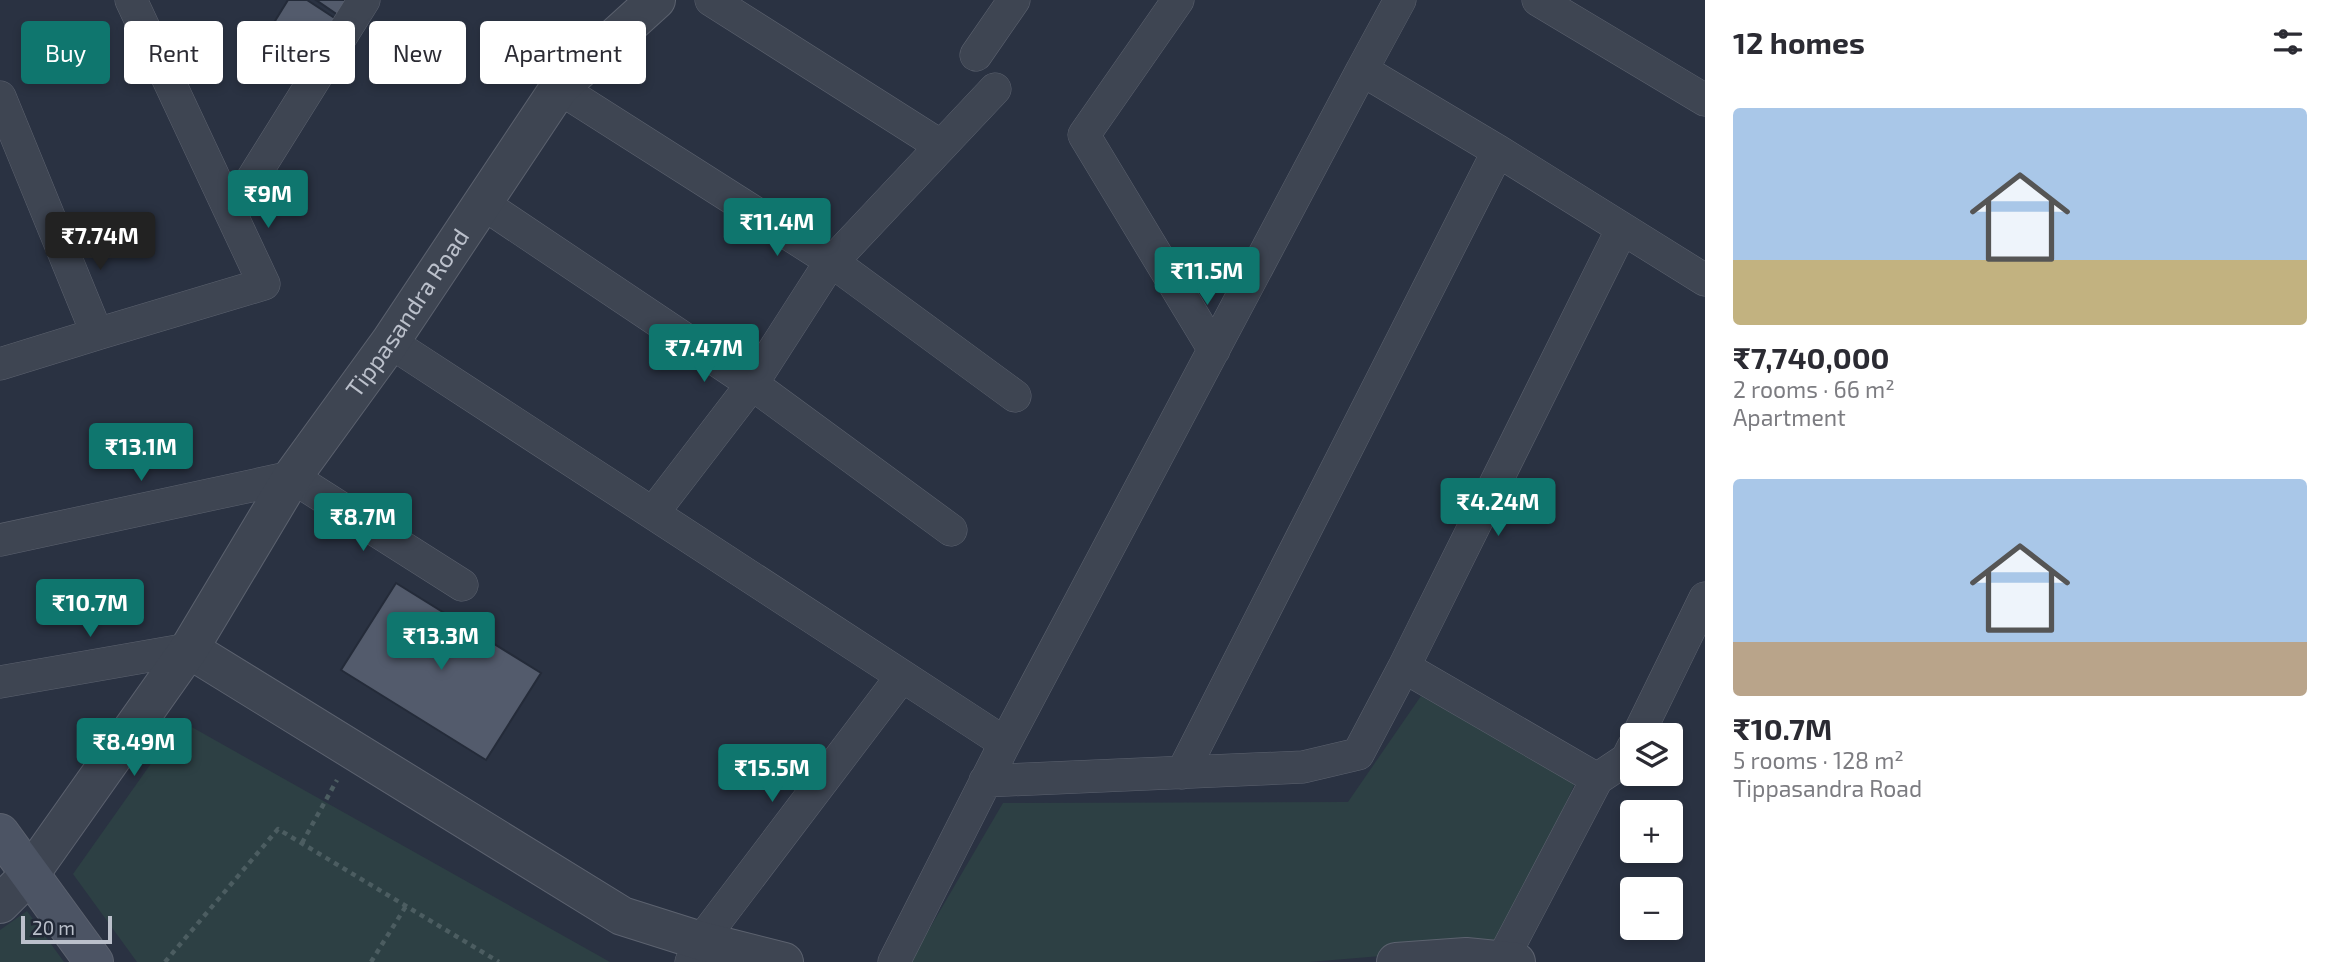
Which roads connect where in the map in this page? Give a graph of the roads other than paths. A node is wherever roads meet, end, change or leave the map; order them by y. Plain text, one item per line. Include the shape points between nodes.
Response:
1 (364, 0) edge
2 (656, 0) edge
3 (711, 0) edge
4 (1014, 0) edge
5 (1178, 0) edge
6 (1400, 0) edge
7 (1538, 0) edge
8 (134, 2) edge
9 (976, 55) dead end
10 (1362, 71) junction
11 (559, 88) junction
12 (995, 89) dead end
13 (0, 97) edge
14 (1705, 100) edge
15 (941, 146) junction
16 (1498, 151) junction
17 (482, 203) junction
18 (231, 213) junction
19 (1622, 229) junction
20 (831, 261) junction
21 (1705, 280) edge
22 (97, 334) junction
23 (390, 342) junction
24 (1214, 350) junction
25 (0, 365) edge
26 (752, 384) junction
27 (1015, 396) dead end
28 (292, 477) junction
29 (653, 513) junction
30 (951, 530) dead end
31 (0, 540) edge
32 (462, 585) dead end
33 (1705, 598) edge
34 (189, 649) junction
35 (1404, 667) junction
36 (902, 676) junction
37 (0, 682) edge
38 (1645, 723) edge
39 (1005, 743) junction
40 (1620, 764) edge
41 (1182, 773) junction
42 (1597, 779) junction
43 (985, 781) junction
44 (0, 833) edge
45 (30, 874) junction
46 (0, 904) edge
47 (696, 951) edge
48 (1509, 961) edge
49 (94, 962) edge
50 (784, 962) edge
51 (894, 962) edge
52 (1396, 962) edge

1 - 18 street
2 - 11 street, Tippasandra Road
3 - 15 street
4 - 9 street
5 - 24 street via 1084,135
6 - 10 street
7 - 14 street
8 - 18 street
10 - 16 street
10 - 24 street
11 - 17 street, Tippasandra Road
11 - 20 street
12 - 15 street
13 - 22 street
15 - 20 street
16 - 19 street
16 - 41 street
17 - 23 street, Tippasandra Road
17 - 26 street
18 - 22 street via 264,284
19 - 21 street
19 - 35 street
20 - 26 street
20 - 27 street
22 - 25 street
23 - 28 street, Tippasandra Road
23 - 29 street
24 - 39 street
26 - 29 street
26 - 30 street
28 - 31 street
28 - 32 street
28 - 34 street, Tippasandra Road
29 - 36 street
33 - 38 street
34 - 37 street
34 - 45 street, Tippasandra Road
34 - 47 street via 622,916
35 - 41 street via 1358,754 1303,768
35 - 42 street
36 - 39 street
36 - 47 street
39 - 43 street
40 - 42 street
41 - 43 street
42 - 48 street
43 - 51 street
44 - 45 main road
45 - 46 street, Tippasandra Road
45 - 49 main road
47 - 50 street
48 - 52 street via 1466,957

